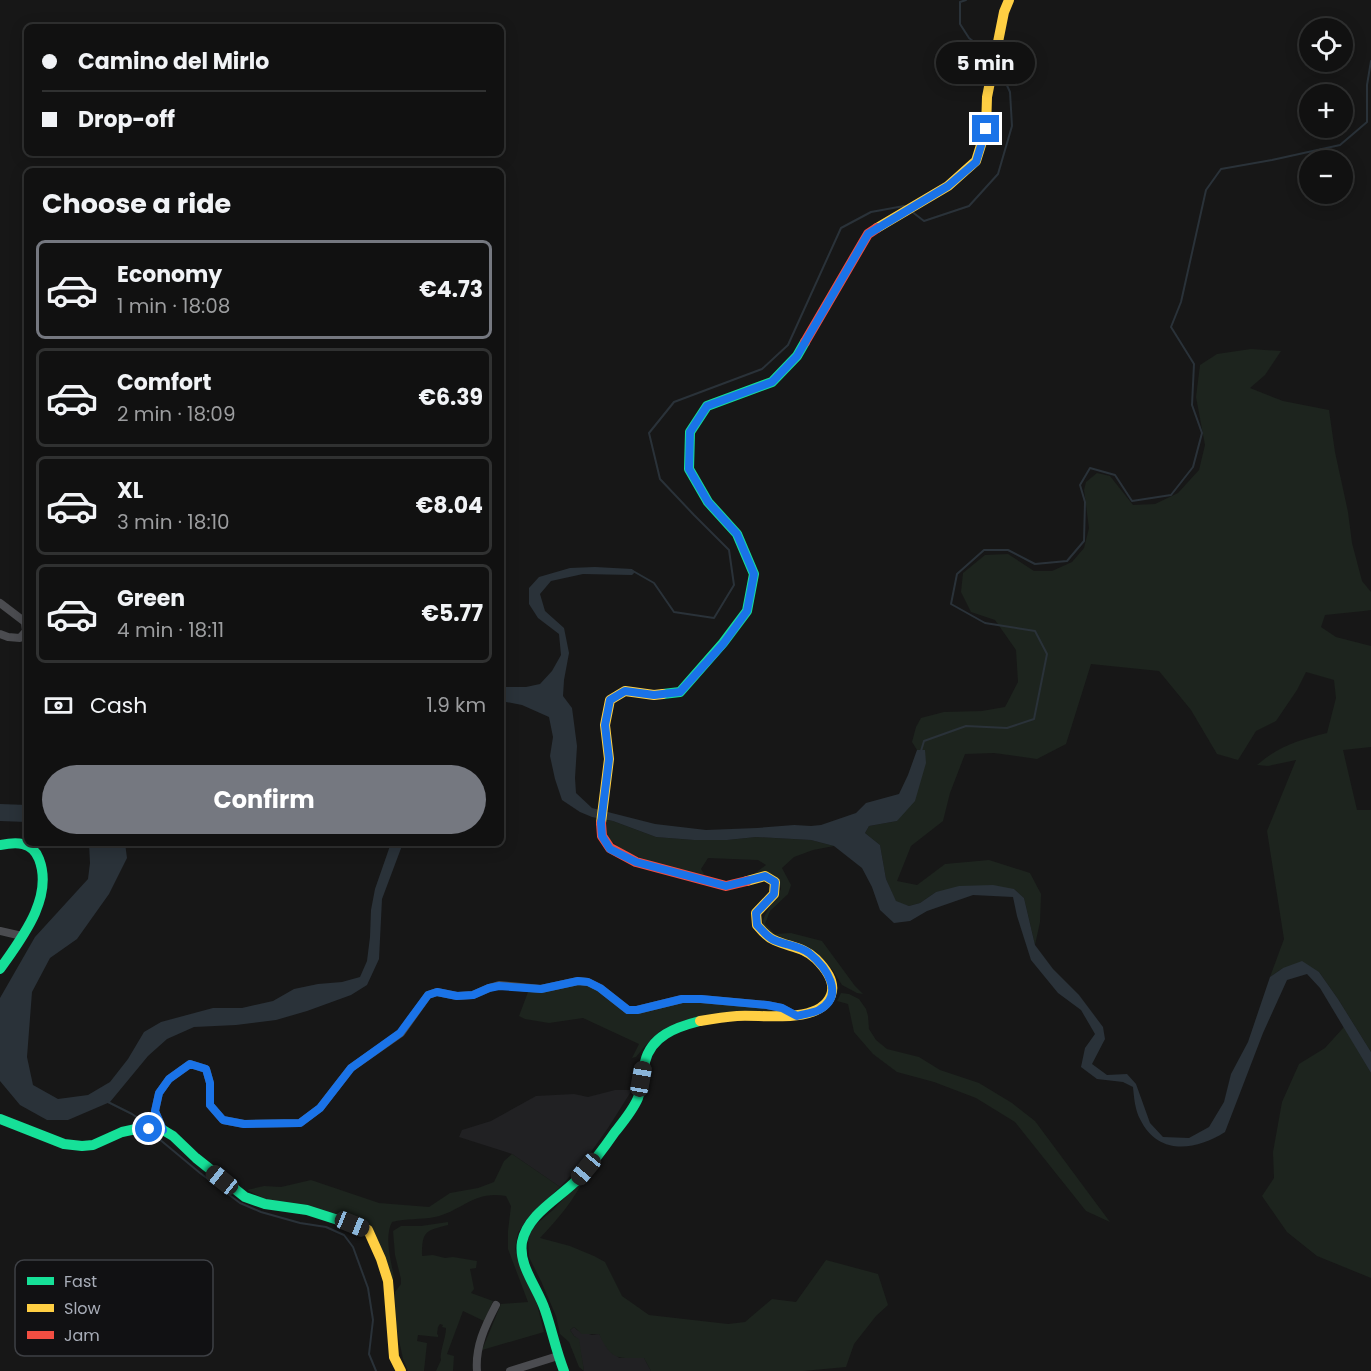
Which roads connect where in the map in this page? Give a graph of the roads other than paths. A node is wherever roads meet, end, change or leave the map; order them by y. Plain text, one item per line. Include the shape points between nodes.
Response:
1 (1009, 0) edge
2 (0, 603) edge
3 (24, 621) edge
4 (0, 634) edge
5 (23, 637) edge
6 (24, 844) edge
7 (0, 845) edge
8 (30, 846) edge
9 (0, 931) edge
10 (22, 936) junction
11 (0, 969) edge
12 (797, 1016) junction
13 (0, 1119) edge
14 (163, 1130) junction
15 (496, 1305) dead end
16 (558, 1356) junction
17 (401, 1371) edge
18 (477, 1371) edge
19 (510, 1371) edge
20 (564, 1371) edge

1 - 12 main road via 987,97 986,129 976,162 948,186 868,234 797,356 772,382 707,406 690,432 689,469 708,502 737,534 754,574 747,611 680,692 654,695 625,691 610,700 605,725 609,759 602,836 610,849 636,862 726,886 765,876 775,882 774,894 756,913 757,925 771,939 807,952 825,970 833,992 818,1011
2 - 3 street
4 - 5 street
6 - 7 main road
8 - 10 main road via 43,864 43,880 40,900
9 - 10 street
10 - 11 main road
12 - 14 street via 767,1005 701,999 628,1010 600,988 578,981 541,989 499,986 473,995 437,992 428,995 400,1033 351,1068 320,1108 300,1123 244,1124 223,1120 210,1105 206,1069 190,1064 169,1079 159,1093 155,1111
12 - 16 main road via 738,1016 699,1022 675,1029 648,1050 636,1101 622,1123 571,1186 533,1218 525,1230 522,1258 544,1307
13 - 14 main road via 64,1144 82,1146 136,1129
14 - 17 main road via 245,1197 308,1210 368,1230 388,1281 394,1357
15 - 18 street via 478,1347
16 - 19 street
16 - 20 main road

